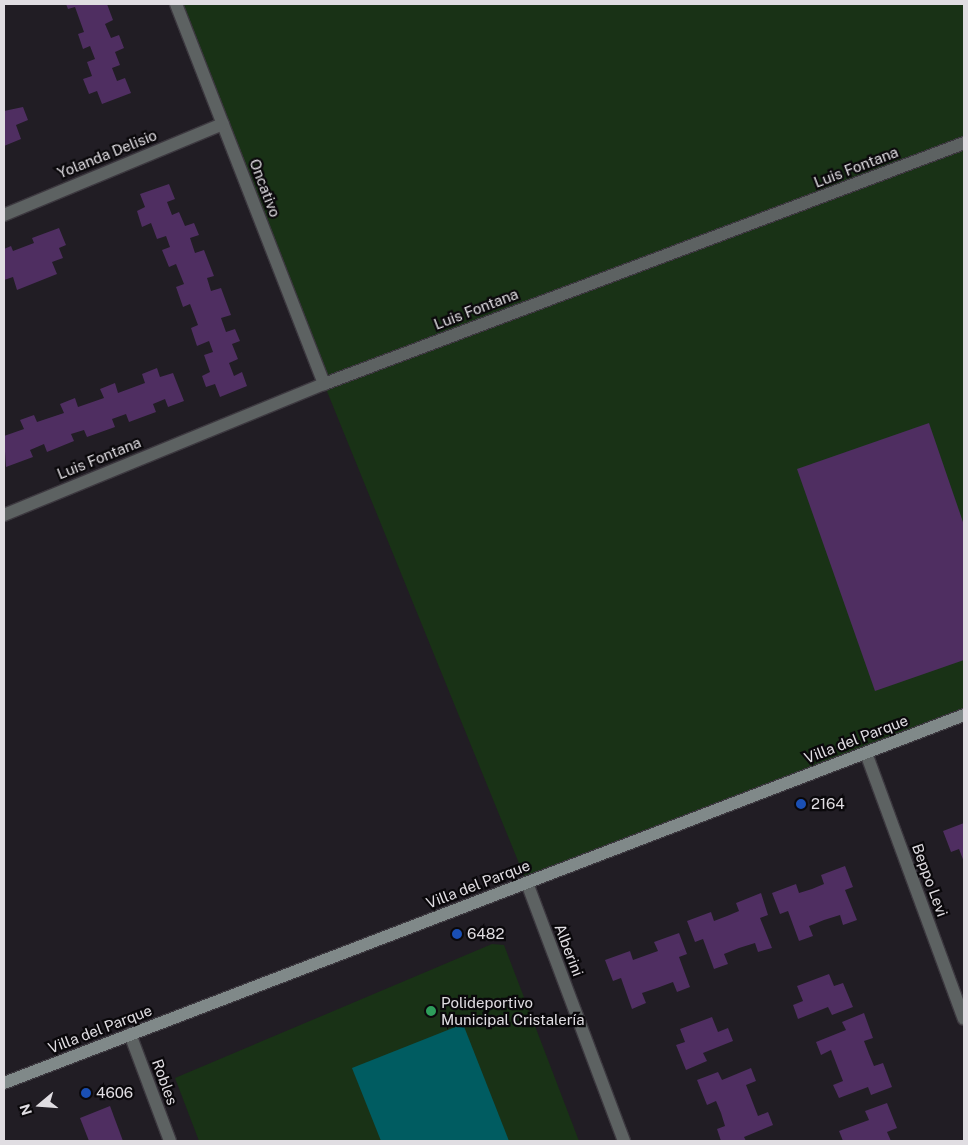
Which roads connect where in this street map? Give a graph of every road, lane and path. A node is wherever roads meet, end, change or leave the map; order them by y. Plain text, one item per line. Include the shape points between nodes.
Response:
1 (176, 4) edge
2 (223, 124) junction
3 (964, 144) edge
4 (4, 215) edge
5 (324, 384) junction
6 (4, 515) edge
7 (964, 715) edge
8 (866, 753) junction
9 (527, 883) junction
10 (964, 1019) edge
11 (130, 1034) junction
12 (4, 1083) edge
13 (170, 1141) edge
14 (624, 1141) edge

1 - 2 street, Oncativo
2 - 4 street, Yolanda Delisio
2 - 5 street, Oncativo
3 - 5 street, Luis Fontana
5 - 6 street, Luis Fontana
7 - 8 street, Villa del Parque
8 - 9 street, Villa del Parque
8 - 10 street, Beppo Levi
9 - 11 street, Villa del Parque
9 - 14 street, Alberini
11 - 12 street, Villa del Parque
11 - 13 street, Robles

